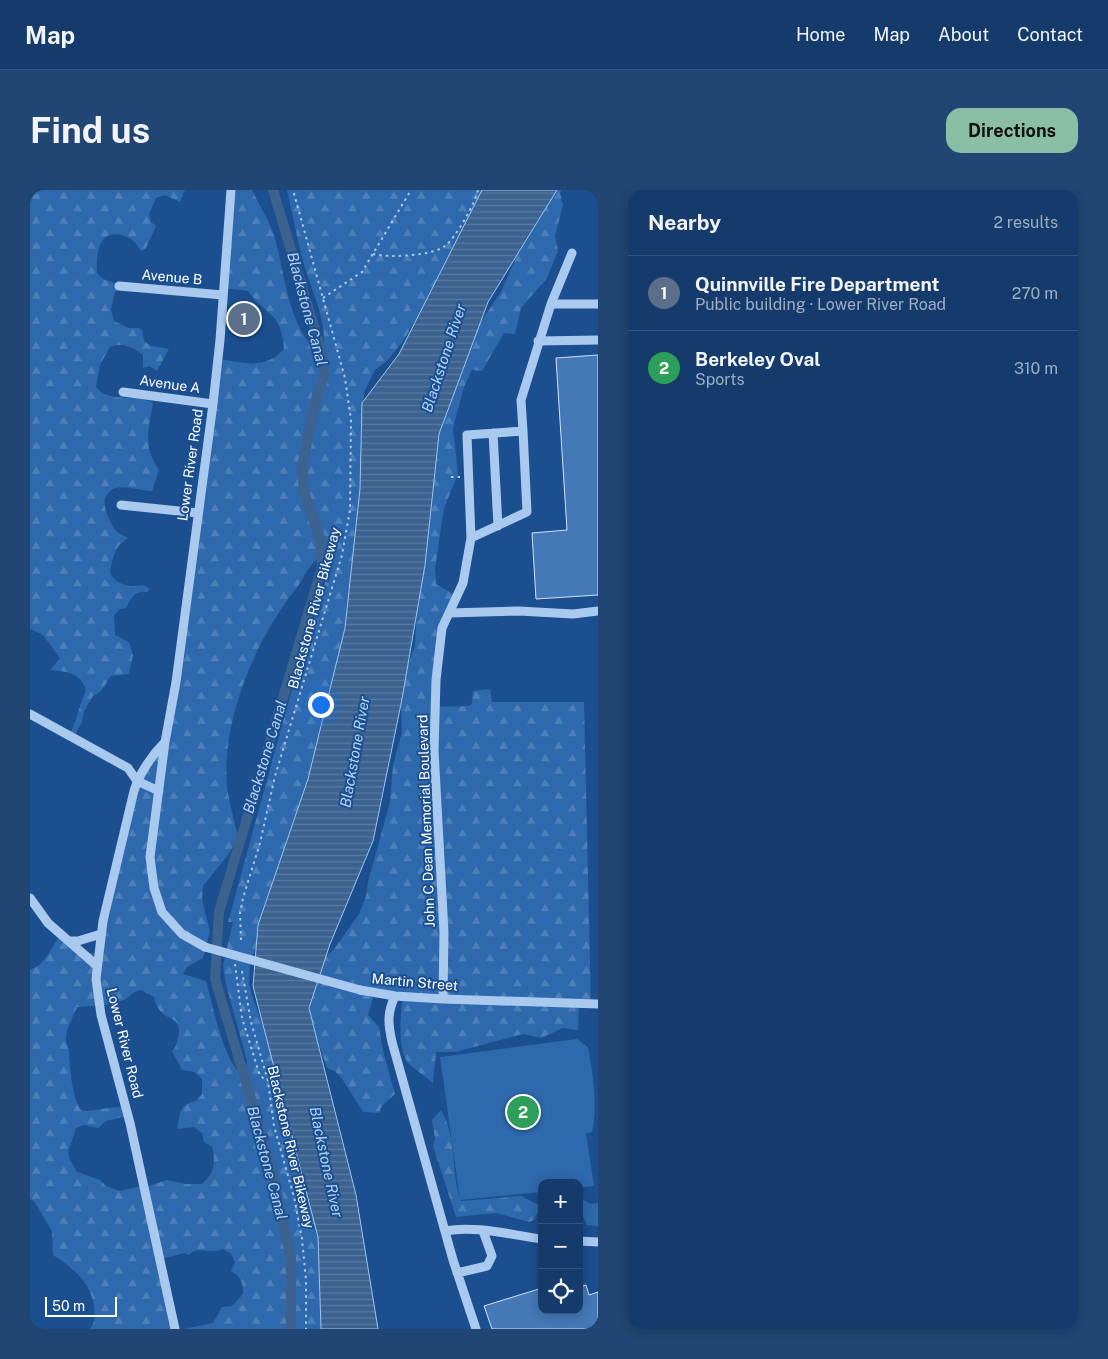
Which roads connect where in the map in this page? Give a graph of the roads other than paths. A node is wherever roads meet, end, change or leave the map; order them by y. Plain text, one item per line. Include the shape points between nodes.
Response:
1 (232, 190) edge
2 (572, 253) dead end
3 (119, 286) dead end
4 (223, 295) junction
5 (551, 304) junction
6 (598, 304) edge
7 (598, 340) edge
8 (538, 341) junction
9 (122, 392) dead end
10 (213, 404) junction
11 (522, 431) junction
12 (492, 434) junction
13 (120, 505) dead end
14 (198, 513) junction
15 (498, 526) junction
16 (471, 538) junction
17 (598, 611) edge
18 (449, 612) junction
19 (30, 714) edge
20 (165, 742) junction
21 (137, 781) junction
22 (159, 791) junction
23 (30, 898) edge
24 (101, 934) junction
25 (69, 941) junction
26 (205, 947) joint
27 (96, 965) junction
28 (395, 996) junction
29 (443, 999) junction
30 (598, 1004) edge
31 (445, 1231) junction
32 (483, 1231) junction
33 (538, 1238) edge
34 (583, 1241) edge
35 (598, 1242) edge
36 (457, 1273) junction
37 (176, 1329) edge
38 (476, 1329) edge

1 - 4 street, Lower River Road
2 - 5 street
3 - 4 street, Avenue B
4 - 10 street, Lower River Road
5 - 6 street
5 - 8 street
7 - 8 street
8 - 11 street via 521,400
9 - 10 street, Avenue A
10 - 14 street, Lower River Road
11 - 12 street
11 - 15 street via 527,512
12 - 15 street
12 - 16 street, John C Dean Memorial Boulevard via 466,435
13 - 14 street
14 - 20 street, Lower River Road
15 - 16 street
16 - 18 street, John C Dean Memorial Boulevard via 463,582
17 - 18 street via 574,614
18 - 29 street, John C Dean Memorial Boulevard via 439,646 434,722 444,932
19 - 21 street via 128,768
20 - 21 street, Lower River Road
20 - 22 street, Lower River Road
21 - 22 street
21 - 24 street, Lower River Road
22 - 26 street, Lower River Road via 151,843 152,879 162,912 182,934
23 - 25 street via 48,923
24 - 25 street
24 - 27 street, Lower River Road
25 - 27 street
26 - 28 street, Martin Street, bridge via 360,990
27 - 37 street, Lower River Road via 101,1014 130,1123
28 - 29 street, Martin Street
28 - 31 street via 389,1009 388,1023
29 - 30 street, Martin Street
31 - 32 street
31 - 36 street
32 - 33 street
32 - 36 street via 492,1256 487,1266
34 - 35 street
36 - 38 street

